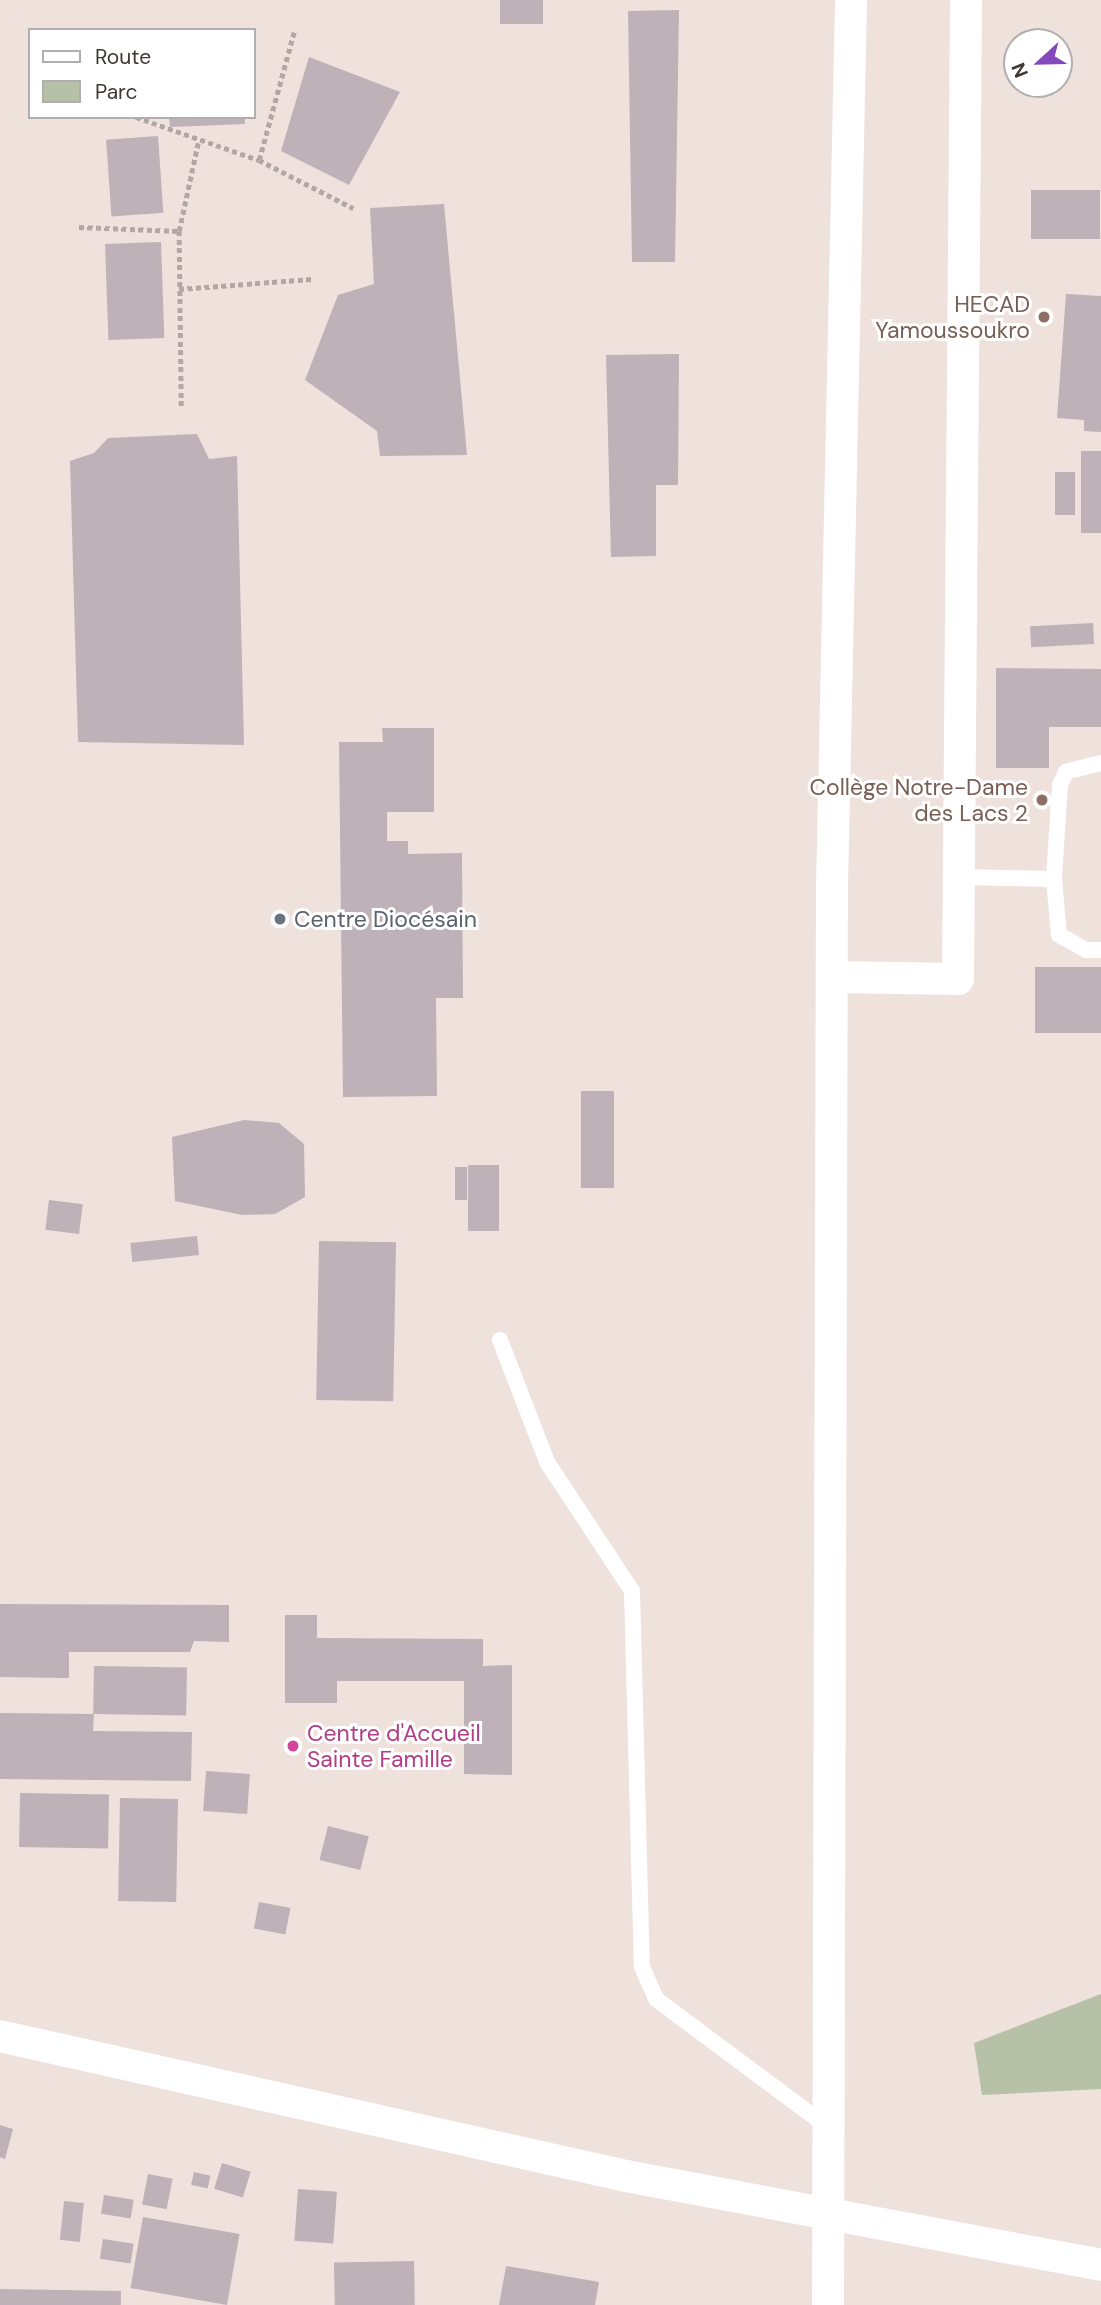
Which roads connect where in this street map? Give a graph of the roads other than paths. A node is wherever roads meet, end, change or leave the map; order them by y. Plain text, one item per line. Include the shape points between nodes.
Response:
1 (851, 0) edge
2 (966, 0) edge
3 (1101, 763) edge
4 (958, 877) junction
5 (1054, 879) junction
6 (1101, 950) edge
7 (834, 977) junction
8 (500, 1340) dead end
9 (0, 2036) edge
10 (828, 2127) junction
11 (829, 2216) junction
12 (1101, 2265) edge
13 (828, 2305) edge

1 - 7 street
2 - 4 street
3 - 5 lane via 1066,772 1060,785
4 - 5 lane
4 - 7 street via 958,979
5 - 6 lane via 1059,935 1086,950
7 - 10 street
8 - 10 lane via 547,1462 632,1591 642,1967 656,1999
9 - 11 street
10 - 11 street
11 - 12 street
11 - 13 street

